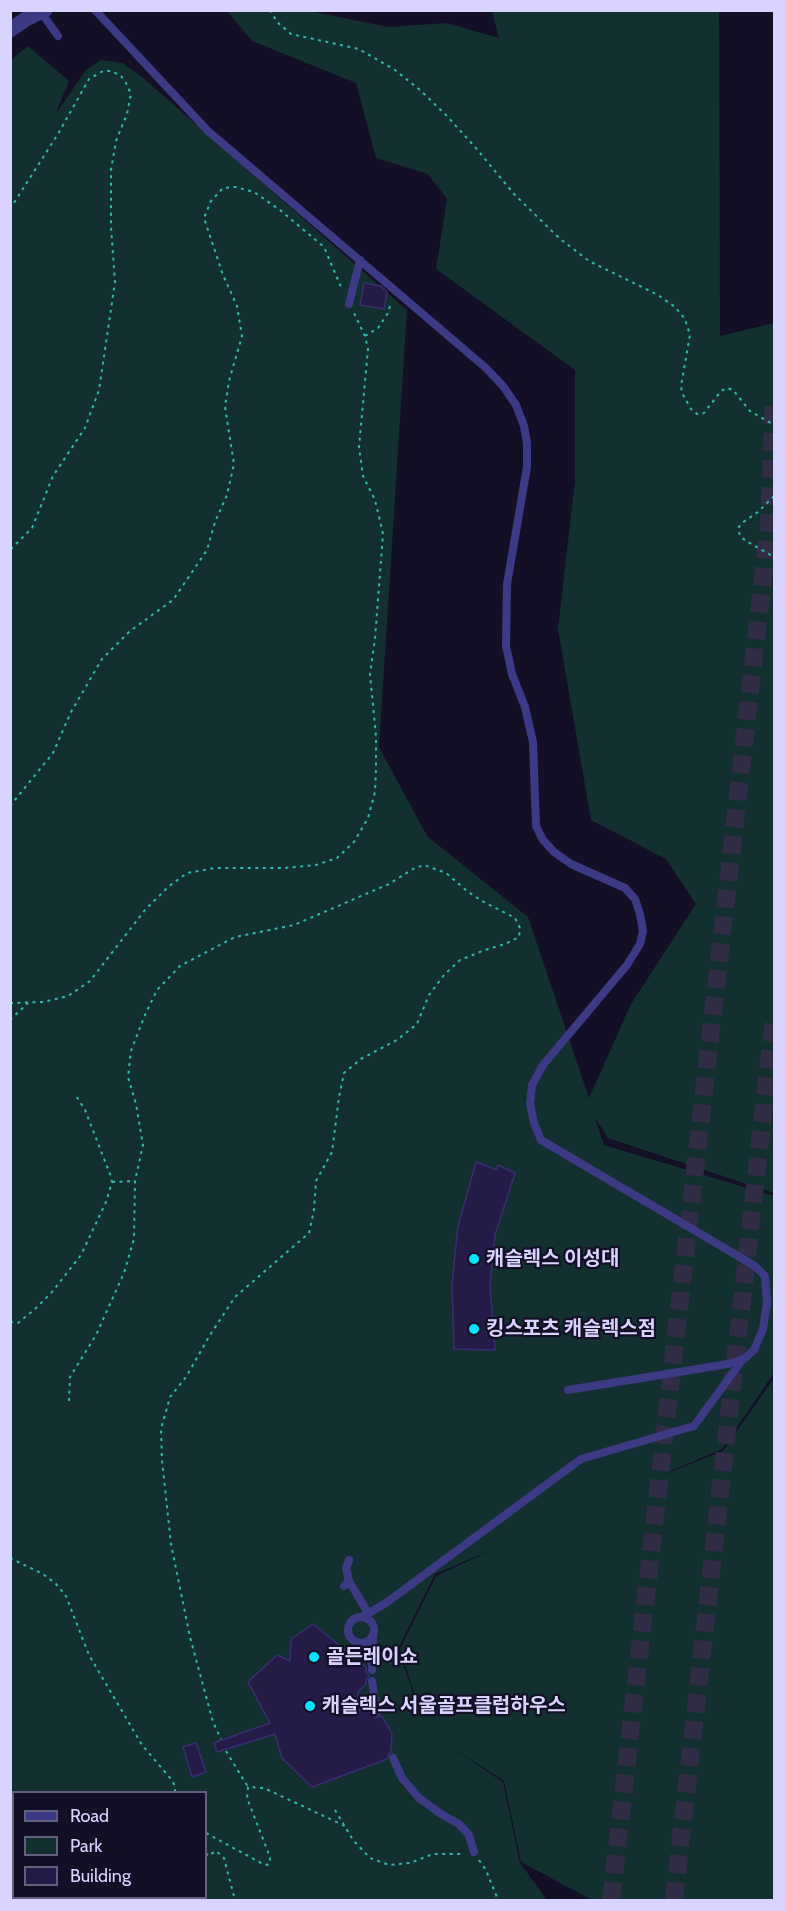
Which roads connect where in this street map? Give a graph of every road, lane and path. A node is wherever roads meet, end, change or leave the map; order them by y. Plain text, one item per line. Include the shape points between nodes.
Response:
1 (94, 10) edge
2 (270, 10) edge
3 (43, 11) edge
4 (10, 30) edge
5 (58, 36) dead end
6 (10, 209) edge
7 (360, 260) junction
8 (391, 302) dead end
9 (349, 304) junction
10 (365, 336) junction
11 (774, 425) edge
12 (774, 496) edge
13 (10, 550) edge
14 (774, 557) edge
15 (10, 806) edge
16 (10, 1003) edge
17 (28, 1003) junction
18 (10, 1020) edge
19 (75, 1094) dead end
20 (135, 1180) junction
21 (112, 1182) junction
22 (10, 1322) edge
23 (744, 1359) junction
24 (568, 1390) dead end
25 (69, 1401) dead end
26 (10, 1558) edge
27 (349, 1560) dead end
28 (386, 1590) dead end
29 (386, 1603) junction
30 (365, 1615) junction
31 (373, 1635) junction
32 (372, 1670) dead end
33 (372, 1681) dead end
34 (377, 1712) dead end
35 (221, 1738) dead end
36 (226, 1751) dead end
37 (393, 1758) dead end
38 (248, 1787) junction
39 (175, 1791) edge
40 (335, 1810) dead end
41 (345, 1826) junction
42 (207, 1834) edge
43 (474, 1852) junction
44 (207, 1854) edge
45 (235, 1900) edge
46 (498, 1900) edge

1 - 7 lane via 208,131
2 - 11 path via 276,22 291,34 359,49 395,70 447,116 514,194 559,237 589,261 675,306 690,334 682,393 697,414 704,413 727,388 750,411
3 - 4 street
3 - 5 lane
6 - 13 path via 89,79 103,71 121,76 130,94 111,170 115,282 99,390 86,428 53,476 32,528
7 - 9 lane
7 - 23 lane via 486,368 516,405 524,426 527,467 507,584 506,646 533,742 536,826 554,852 571,864 625,888 635,899 640,914 640,944 627,965 543,1065 532,1086 534,1123 541,1140 740,1256 765,1276 766,1317 754,1350
8 - 10 path via 378,328
9 - 10 path
9 - 15 path via 324,247 280,210 254,192 235,187 223,188 211,201 204,218 237,306 242,336 225,407 234,464 227,495 207,550 173,600 130,631 102,659 53,753
10 - 17 path via 369,349 359,447 363,476 375,500 383,534 370,674 376,736 375,792 368,818 354,842 337,858 316,865 215,868 187,873 145,910 90,981 68,996
12 - 14 path via 738,528 746,541
16 - 17 path
17 - 18 path
19 - 21 path via 85,1110
20 - 21 path
20 - 25 path via 134,1239 96,1335 70,1377
20 - 35 path via 143,1145 128,1077 131,1051 157,990 180,966 235,937 294,926 424,866 446,873 474,896 515,918 519,938 460,960 429,995 417,1024 344,1073 332,1152 316,1181 309,1233 235,1297 170,1397 161,1429 171,1544 190,1637
21 - 22 path via 81,1255 35,1309 18,1323
23 - 24 lane
23 - 29 lane via 694,1426 581,1459
26 - 39 path via 43,1574 66,1596 89,1655 142,1745 171,1779
27 - 30 lane via 347,1584
28 - 29 lane
29 - 30 lane
30 - 31 lane via 374,1626
30 - 31 lane via 349,1623 348,1635 354,1642 363,1643
31 - 32 lane
33 - 34 lane
36 - 38 path
37 - 43 lane via 402,1778 419,1798 469,1835
38 - 41 path via 264,1788
38 - 42 path via 247,1798 270,1863 261,1863
40 - 41 path
41 - 43 path via 370,1858 389,1865 410,1863 433,1854
43 - 46 path via 486,1869
44 - 45 path via 216,1851 224,1858

